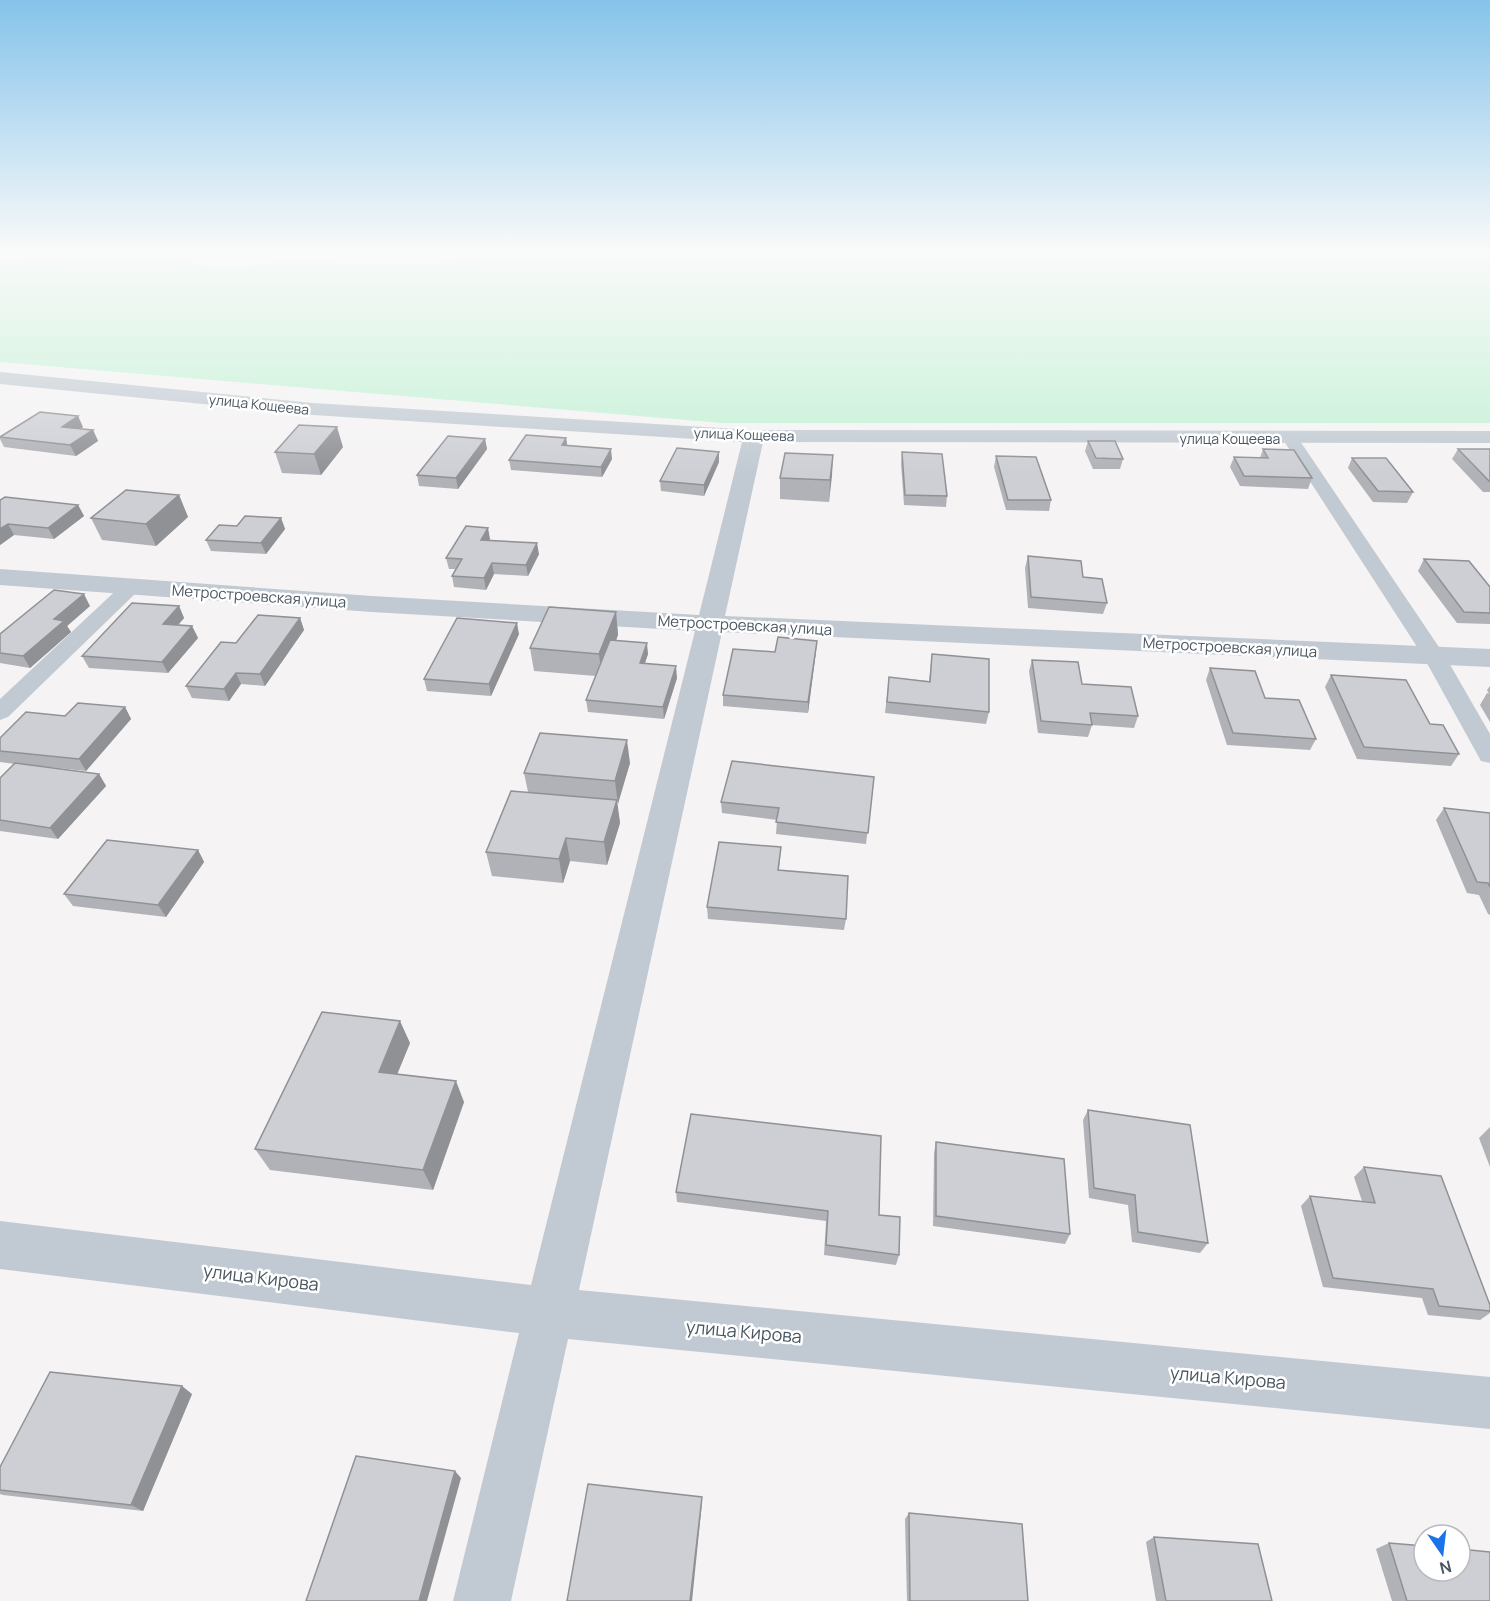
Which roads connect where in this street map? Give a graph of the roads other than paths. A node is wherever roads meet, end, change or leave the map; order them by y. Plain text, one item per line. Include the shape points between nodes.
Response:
1 (0, 378) edge
2 (754, 435) junction
3 (1490, 437) edge
4 (1290, 438) junction
5 (0, 577) edge
6 (130, 587) junction
7 (710, 624) junction
8 (1434, 656) junction
9 (1490, 658) edge
10 (0, 712) edge
11 (1490, 755) edge
12 (0, 1245) edge
13 (549, 1312) junction
14 (1490, 1402) edge
15 (482, 1601) edge

1 - 2 street, улица Кощеева via 313,409
2 - 4 street, улица Кощеева
2 - 7 street
3 - 4 street, улица Кощеева
4 - 8 lane
5 - 6 street, Метростроевская улица
6 - 7 street, Метростроевская улица
6 - 10 lane
7 - 8 street, Метростроевская улица
7 - 13 street
8 - 9 street, Метростроевская улица
8 - 11 lane
12 - 13 street, улица Кирова
13 - 14 street, улица Кирова
13 - 15 street

